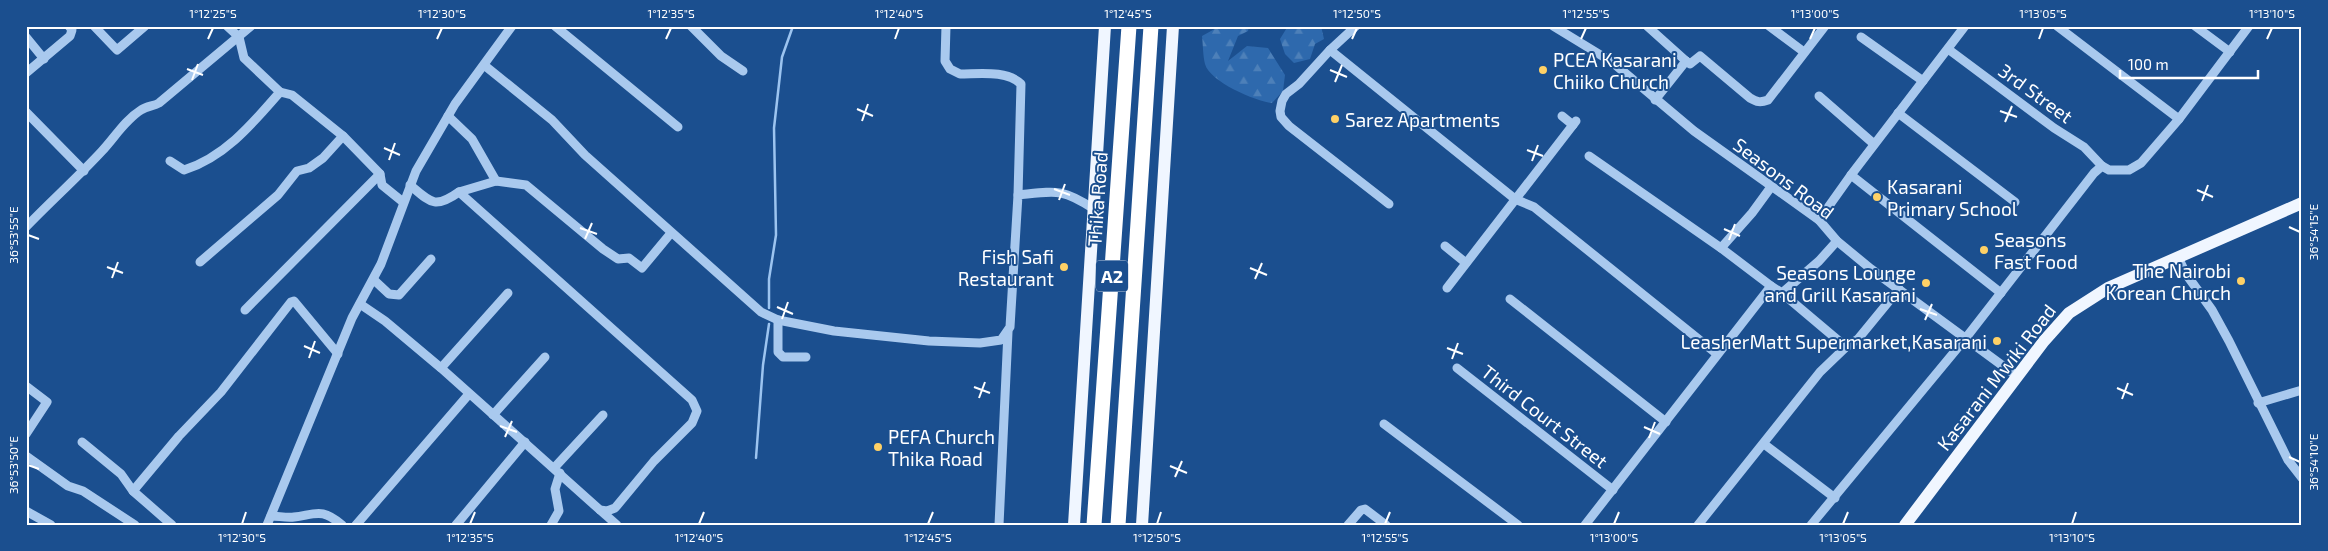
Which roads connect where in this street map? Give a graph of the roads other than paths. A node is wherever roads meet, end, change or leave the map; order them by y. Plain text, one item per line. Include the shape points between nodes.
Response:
1 (69, 26) edge
2 (94, 26) edge
3 (145, 26) edge
4 (227, 26) edge
5 (251, 26) edge
6 (512, 26) edge
7 (555, 26) edge
8 (691, 26) edge
9 (946, 26) edge
10 (1105, 26) edge
11 (1128, 26) edge
12 (1151, 26) edge
13 (1174, 26) edge
14 (1356, 26) edge
15 (1647, 26) edge
16 (1769, 26) edge
17 (1825, 26) edge
18 (1965, 26) edge
19 (2057, 26) edge
20 (2195, 26) edge
21 (2249, 26) edge
22 (1554, 27) edge
23 (26, 37) edge
24 (239, 37) junction
25 (1861, 37) dead end
26 (1948, 49) junction
27 (1330, 50) junction
28 (1804, 52) junction
29 (2230, 52) junction
30 (44, 59) junction
31 (1686, 61) junction
32 (484, 65) junction
33 (743, 71) dead end
34 (26, 73) edge
35 (1923, 82) junction
36 (280, 92) junction
37 (1819, 96) dead end
38 (1655, 100) junction
39 (26, 112) edge
40 (1898, 113) junction
41 (448, 116) junction
42 (1562, 116) dead end
43 (2179, 119) junction
44 (678, 127) dead end
45 (343, 136) junction
46 (1874, 144) junction
47 (1589, 156) dead end
48 (170, 161) dead end
49 (2102, 166) junction
50 (84, 171) junction
51 (380, 174) junction
52 (1851, 174) junction
53 (496, 181) junction
54 (410, 185) junction
55 (1771, 187) junction
56 (460, 192) junction
57 (1018, 195) junction
58 (1515, 199) junction
59 (403, 202) junction
60 (2015, 202) dead end
61 (2302, 203) edge
62 (1389, 204) dead end
63 (1094, 209) junction
64 (1819, 220) junction
65 (27, 224) edge
66 (671, 233) junction
67 (1837, 241) junction
68 (1445, 246) dead end
69 (1721, 248) junction
70 (2178, 257) junction
71 (431, 259) dead end
72 (200, 262) dead end
73 (1466, 263) junction
74 (374, 280) junction
75 (1771, 286) junction
76 (1447, 288) dead end
77 (1899, 289) junction
78 (508, 293) dead end
79 (1782, 293) junction
80 (2001, 293) junction
81 (1510, 299) dead end
82 (360, 304) junction
83 (245, 310) dead end
84 (778, 320) junction
85 (1008, 332) junction
86 (1965, 339) junction
87 (1846, 347) junction
88 (338, 354) junction
89 (1717, 354) junction
90 (545, 357) dead end
91 (806, 357) dead end
92 (441, 368) junction
93 (1457, 368) dead end
94 (2018, 377) junction
95 (26, 386) edge
96 (2302, 390) edge
97 (469, 394) junction
98 (2258, 403) junction
99 (493, 415) junction
100 (603, 415) dead end
101 (1666, 422) junction
102 (1384, 424) dead end
103 (26, 434) edge
104 (82, 442) dead end
105 (525, 442) junction
106 (1764, 444) junction
107 (26, 456) edge
108 (557, 471) junction
109 (2302, 478) edge
110 (1613, 490) junction
111 (133, 491) junction
112 (1835, 498) junction
113 (600, 510) junction
114 (26, 512) edge
115 (271, 516) junction
116 (51, 525) edge
117 (135, 525) edge
118 (172, 525) edge
119 (267, 525) edge
120 (342, 525) edge
121 (356, 525) edge
122 (456, 525) edge
123 (551, 525) edge
124 (617, 525) edge
125 (999, 525) edge
126 (1074, 525) edge
127 (1094, 525) edge
128 (1118, 525) edge
129 (1142, 525) edge
130 (1348, 525) edge
131 (1386, 525) edge
132 (1518, 525) edge
133 (1585, 525) edge
134 (1698, 525) edge
135 (1811, 525) edge
136 (1905, 525) edge

1 - 30 street via 72,30 70,36
2 - 3 street via 117,50
4 - 24 street
5 - 24 street
6 - 32 street
7 - 44 street
8 - 33 street via 721,56
9 - 57 street via 945,61 950,69 960,74 1005,76 1020,84
10 - 63 main road, Thika Road
11 - 127 highway, Thika Road / A2
12 - 128 highway, A2
13 - 129 main road
14 - 27 street
15 - 31 street
16 - 28 street
17 - 28 street
18 - 26 street
19 - 43 street
20 - 29 street
21 - 29 street
22 - 38 street, Seasons Road via 1612,62
23 - 30 street
24 - 36 street via 244,58
24 - 50 street via 159,103 136,114
25 - 35 street
26 - 35 street
26 - 49 street, 3rd Street via 2084,147
27 - 58 street
27 - 62 street via 1300,84 1286,94 1280,108 1281,117
28 - 31 street via 1764,102 1757,102 1700,56 1690,64
29 - 43 street
30 - 34 street
31 - 38 street
32 - 41 street
32 - 66 street via 552,120 585,155
35 - 40 street
36 - 45 street via 292,95
36 - 48 street via 254,122 220,152 184,170
37 - 46 street
38 - 55 street, Seasons Road
39 - 50 street
40 - 46 street
40 - 60 street
41 - 53 street via 472,139
41 - 54 street
42 - 58 street via 1574,123
43 - 49 street via 2141,163 2128,170 2109,170
45 - 51 street
45 - 72 street via 323,158 309,168 297,171 278,195
46 - 52 street
47 - 69 street
49 - 80 street
50 - 65 street
51 - 59 street via 382,185
51 - 83 street
52 - 64 street
52 - 80 street
53 - 56 street
53 - 66 street via 526,185 603,249 618,259 630,258 642,268
54 - 56 street via 427,200 438,204
54 - 59 street
55 - 64 street, Seasons Road
55 - 69 street
56 - 113 street via 695,405 697,411 692,423 654,461 623,501 615,508
57 - 63 street via 1063,192
57 - 85 street
58 - 73 street
58 - 89 street via 1534,207
59 - 74 street
61 - 70 main road, Kasarani Mwiki Road
63 - 126 main road, Thika Road
64 - 67 street, Seasons Road
66 - 84 street via 761,312
67 - 77 street, Seasons Road
67 - 79 street
68 - 73 street
69 - 75 street
70 - 94 main road, Kasarani Mwiki Road via 2108,288 2069,313 2044,340
70 - 98 street via 2212,310
71 - 74 street via 399,296 388,294
73 - 76 street
74 - 82 street
75 - 79 street
75 - 89 street
77 - 86 street, Seasons Road
77 - 87 street via 1858,339
78 - 92 street
79 - 87 street
80 - 86 street
81 - 101 street
82 - 88 street
82 - 92 street
84 - 85 street via 834,331 929,341 995,341 1001,340
84 - 91 street via 778,352 783,357
85 - 125 street
86 - 94 street, Seasons Road
86 - 112 street
87 - 106 street via 1820,372
88 - 111 street via 291,302 221,392
88 - 115 street
89 - 101 street
90 - 99 street
92 - 97 street
93 - 110 street, Third Court Street
94 - 136 main road, Kasarani Mwiki Road
95 - 103 street via 47,402
96 - 98 street
97 - 99 street
97 - 121 street
98 - 109 street via 2288,460
99 - 105 street
100 - 108 street
101 - 110 street
102 - 132 street
104 - 111 street via 121,474
105 - 108 street
105 - 122 street
106 - 112 street
106 - 134 street
107 - 117 street via 68,486 83,491
108 - 113 street
108 - 123 street via 555,489 559,511
110 - 133 street
111 - 118 street
112 - 135 street
113 - 124 street
114 - 116 street
115 - 119 street
115 - 120 street via 293,518 320,513 329,515
130 - 131 street via 1361,510 1365,510

